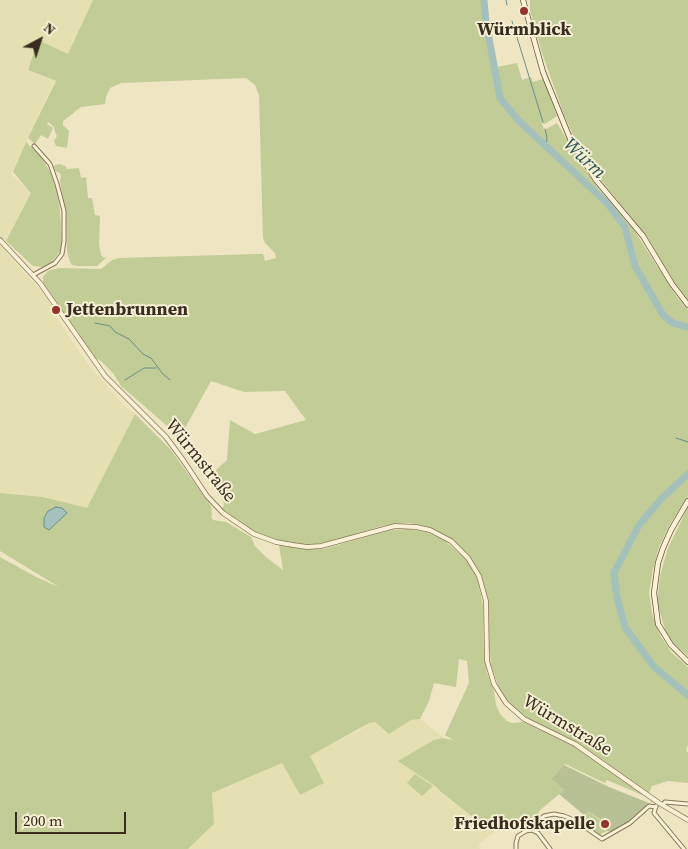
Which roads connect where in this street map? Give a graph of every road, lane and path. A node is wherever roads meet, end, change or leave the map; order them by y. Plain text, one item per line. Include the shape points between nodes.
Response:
1 (523, 0) edge
2 (34, 146) dead end
3 (0, 240) edge
4 (33, 275) junction
5 (688, 305) edge
6 (688, 501) edge
7 (688, 662) edge
8 (661, 804) junction
9 (688, 804) edge
10 (656, 807) junction
11 (539, 820) dead end
12 (688, 820) edge
13 (516, 849) edge
14 (550, 849) edge
15 (684, 849) edge

1 - 5 main road via 543,72 571,141 596,180 643,236
2 - 4 street via 50,164 57,184 64,211 64,241 62,254 55,264
3 - 4 street, Würmstraße
4 - 8 street, Würmstraße via 105,376 166,437 223,513 244,528 276,542 308,547 340,542 395,526 430,530 451,542 468,558 479,576 486,601 487,661 494,684 506,704 532,724 586,751
6 - 7 main road via 663,548 654,593 658,624 674,650
8 - 9 street
8 - 10 street
8 - 12 street, Würmstraße
10 - 11 street via 649,806 602,839 564,816 554,814
10 - 15 street via 656,817
13 - 14 street via 518,836 532,830

